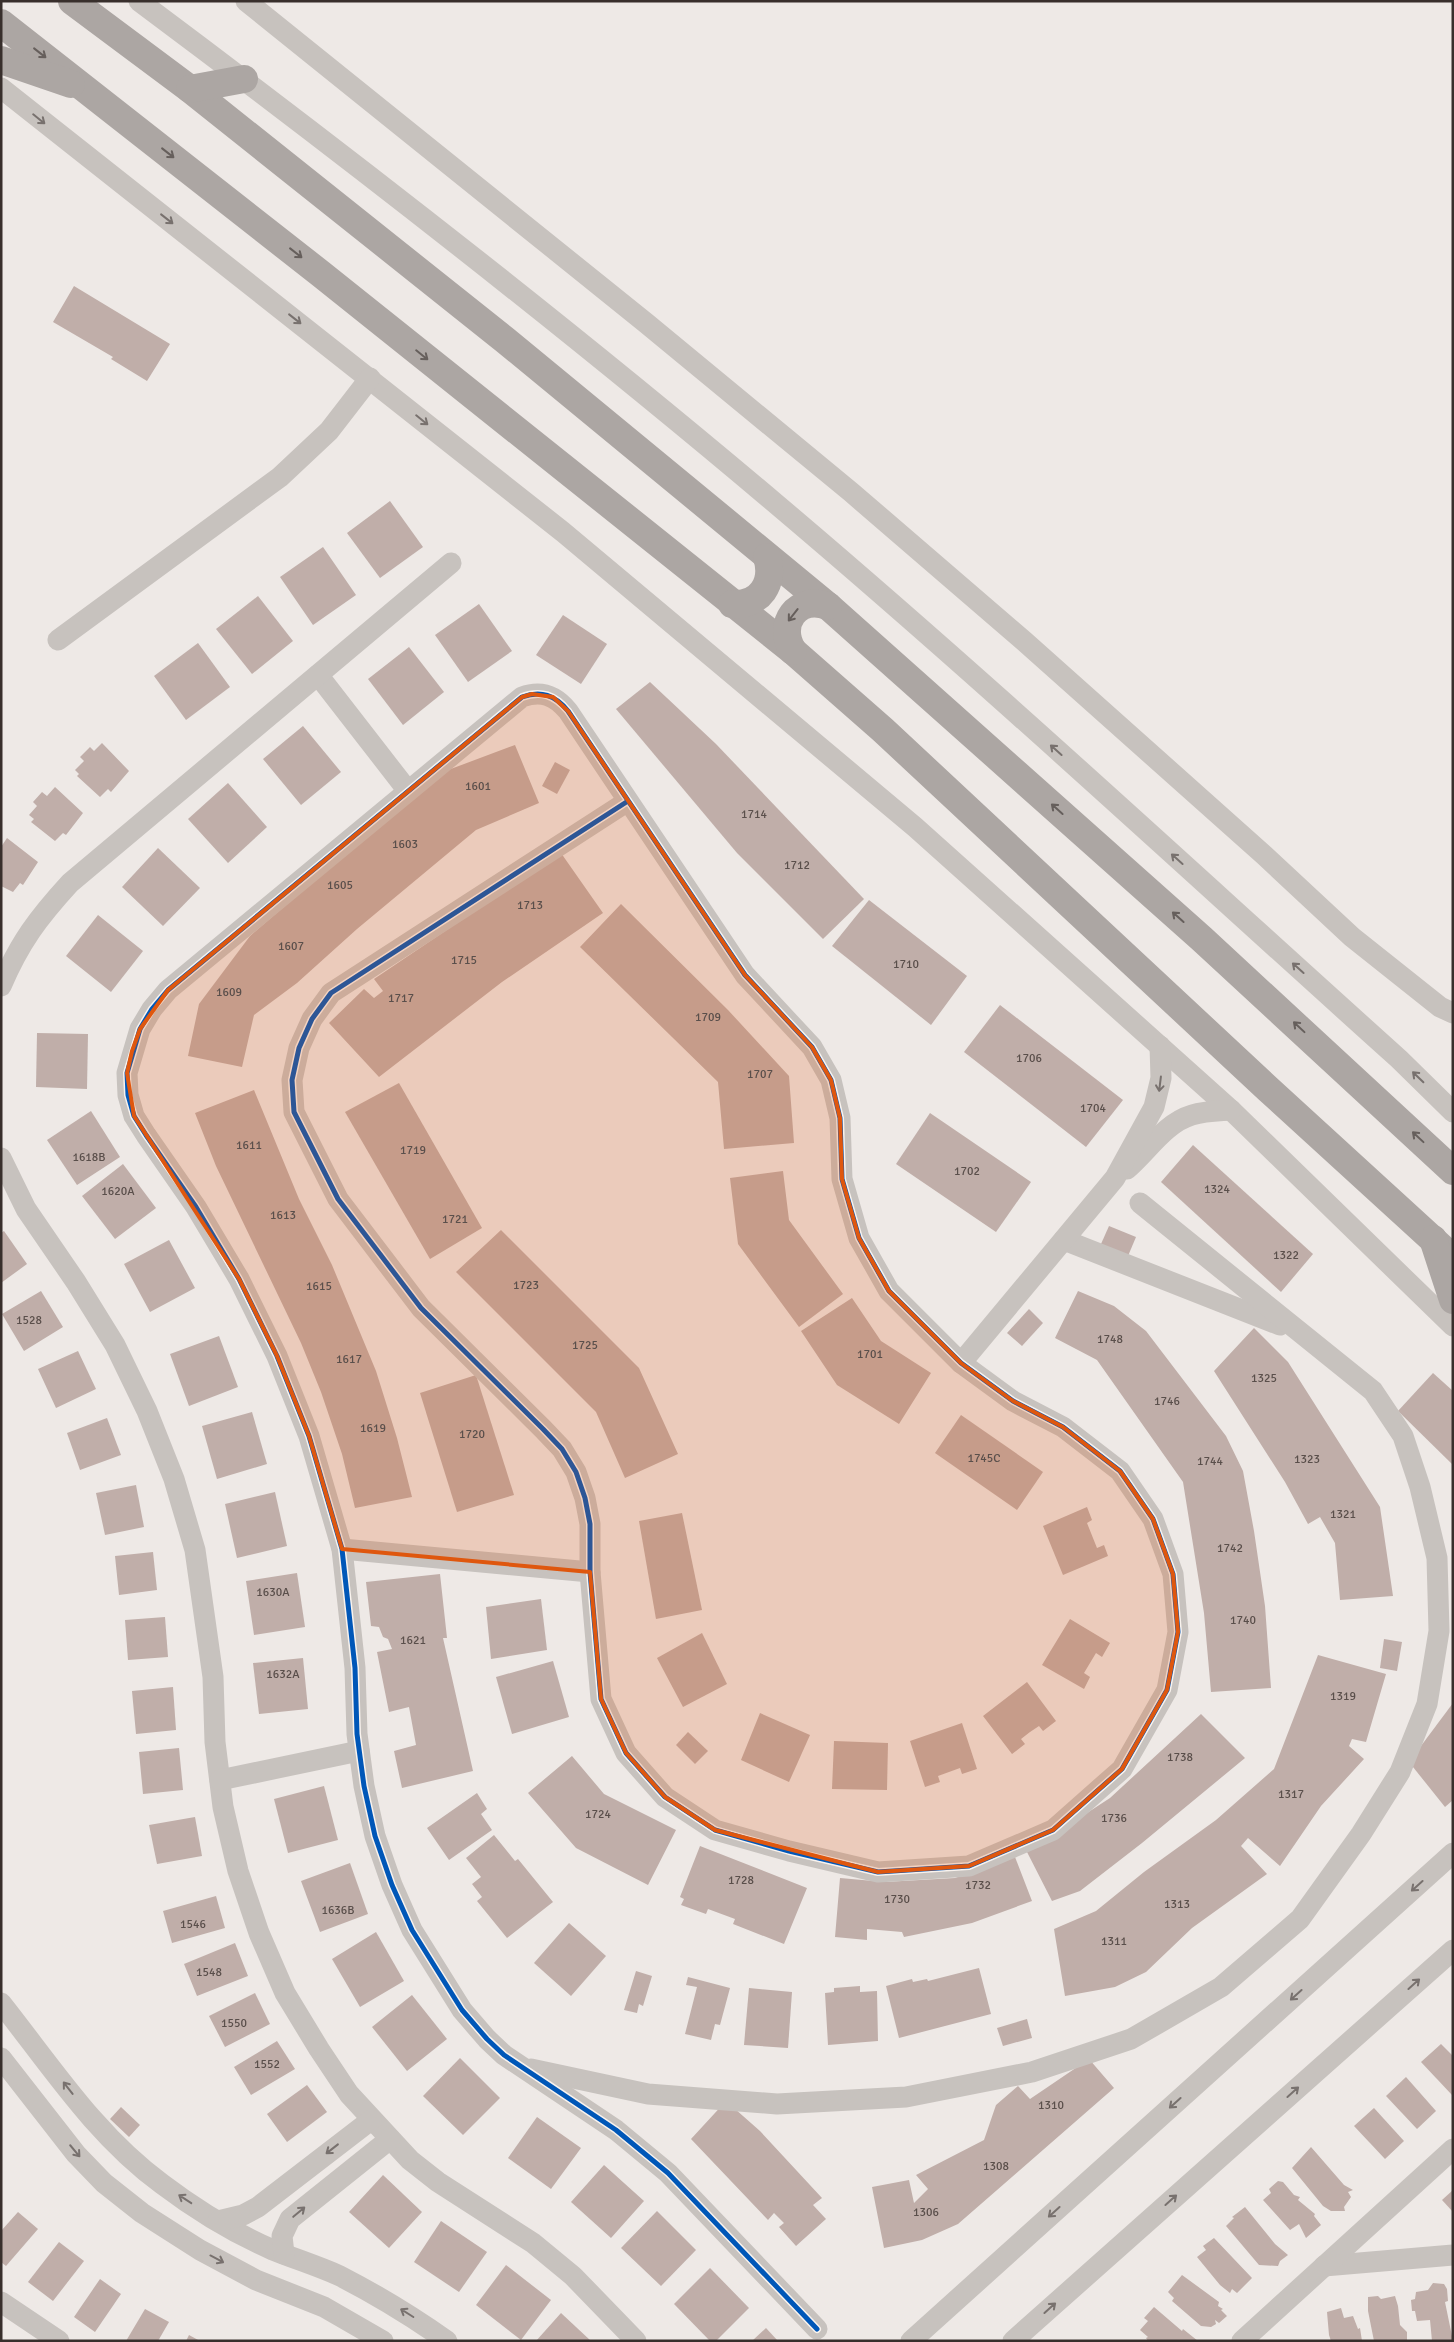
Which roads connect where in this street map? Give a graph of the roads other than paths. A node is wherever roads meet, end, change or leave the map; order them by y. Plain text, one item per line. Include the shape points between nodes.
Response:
1 (72, 1) edge
2 (139, 1) edge
3 (246, 1) edge
4 (1, 23) edge
5 (1, 60) edge
6 (244, 79) junction
7 (84, 87) junction
8 (1, 88) edge
9 (190, 89) junction
10 (370, 378) junction
11 (767, 557) junction
12 (451, 563) dead end
13 (732, 604) junction
14 (828, 606) junction
15 (58, 640) dead end
16 (793, 652) junction
17 (318, 675) junction
18 (408, 791) junction
19 (628, 801) junction
20 (1, 986) edge
21 (1453, 1013) edge
22 (1160, 1046) junction
23 (1231, 1110) junction
24 (1453, 1112) edge
25 (1, 1158) edge
26 (1453, 1171) edge
27 (1115, 1178) junction
28 (1140, 1203) dead end
29 (1432, 1237) junction
30 (1064, 1240) junction
31 (1453, 1258) edge
32 (1453, 1300) edge
33 (1453, 1326) edge
34 (1300, 1333) junction
35 (961, 1363) junction
36 (342, 1549) junction
37 (590, 1572) junction
38 (360, 1751) junction
39 (220, 1780) junction
40 (1453, 1853) edge
41 (1453, 1950) edge
42 (1, 2003) edge
43 (1, 2058) edge
44 (522, 2067) junction
45 (371, 2120) junction
46 (390, 2138) junction
47 (1453, 2149) edge
48 (218, 2221) junction
49 (284, 2254) junction
50 (1453, 2255) edge
51 (1324, 2266) junction
52 (4, 2308) edge
53 (816, 2329) dead end
54 (59, 2341) edge
55 (383, 2341) edge
56 (447, 2341) edge
57 (636, 2341) edge
58 (911, 2341) edge
59 (1014, 2341) edge
60 (1242, 2341) edge

1 - 9 main road
2 - 6 street
3 - 21 street via 631,310 851,492 1024,641 1352,938 1440,1007
4 -> 7 main road
5 - 7 main road
6 - 9 main road
24 -> 6 street via 1399,1059 931,638 781,508 464,248
7 -> 13 main road
8 -> 10 street
9 - 11 main road via 504,340
10 - 15 street via 329,431 280,477
10 -> 22 street via 563,532 915,827
11 - 13 main road via 770,576 762,594 748,603
11 - 14 main road
12 - 17 street
13 - 16 main road
14 -> 16 main road via 813,603 792,614 786,629
26 -> 14 main road via 1254,986
16 - 29 main road via 884,730 1268,1089
17 - 18 street
17 - 20 street via 70,884 40,915 16,952
18 - 19 street via 522,697 542,694 561,703
18 - 36 street via 168,990 140,1029 127,1073 128,1095 134,1116 234,1271 277,1356 309,1436
19 - 35 street via 745,975 812,1047 831,1080 840,1118 842,1180 859,1238 889,1291
19 - 37 street via 332,993 312,1019 299,1048 292,1080 294,1112 338,1198 421,1308 562,1449 576,1472 590,1524
22 - 23 street
22 -> 27 street via 1161,1078 1154,1107
23 - 27 street via 1204,1112 1182,1119
23 - 33 street
25 - 39 street via 26,1209 114,1345 147,1411 174,1479 195,1550 213,1677
27 - 30 street
28 - 34 street
29 - 31 main road
29 - 32 main road
30 - 34 street
30 - 35 street
34 - 44 street via 1372,1391 1403,1436 1420,1487 1437,1558 1440,1632 1427,1704 1400,1772 1361,1834 1300,1919 1222,1987 1131,2039 1032,2072 906,2097 776,2104 648,2094
35 - 37 street via 1014,1401 1063,1427 1120,1471 1153,1519 1173,1574 1178,1632 1167,1690 1122,1769 1053,1830 968,1866 878,1872 714,1830 665,1797 626,1753 601,1699
36 - 37 street
36 - 38 street
38 - 39 street
38 - 44 street via 375,1836 412,1930 462,2010 487,2039
39 - 45 street via 238,1871 278,1976 318,2049
40 -> 58 street
59 -> 41 street
48 -> 42 street via 162,2185 102,2132
43 -> 55 street via 76,2154 104,2183 142,2213 200,2250 324,2307
44 - 53 street via 616,2130 668,2173
45 - 46 street
45 -> 48 street via 258,2207 243,2215
49 -> 46 street via 282,2236 290,2219
46 - 57 street via 410,2160 438,2182 532,2243 559,2265
47 - 51 street
48 - 49 street
56 -> 49 street via 407,2312 338,2275
50 - 51 street
51 - 60 street
52 - 54 street

